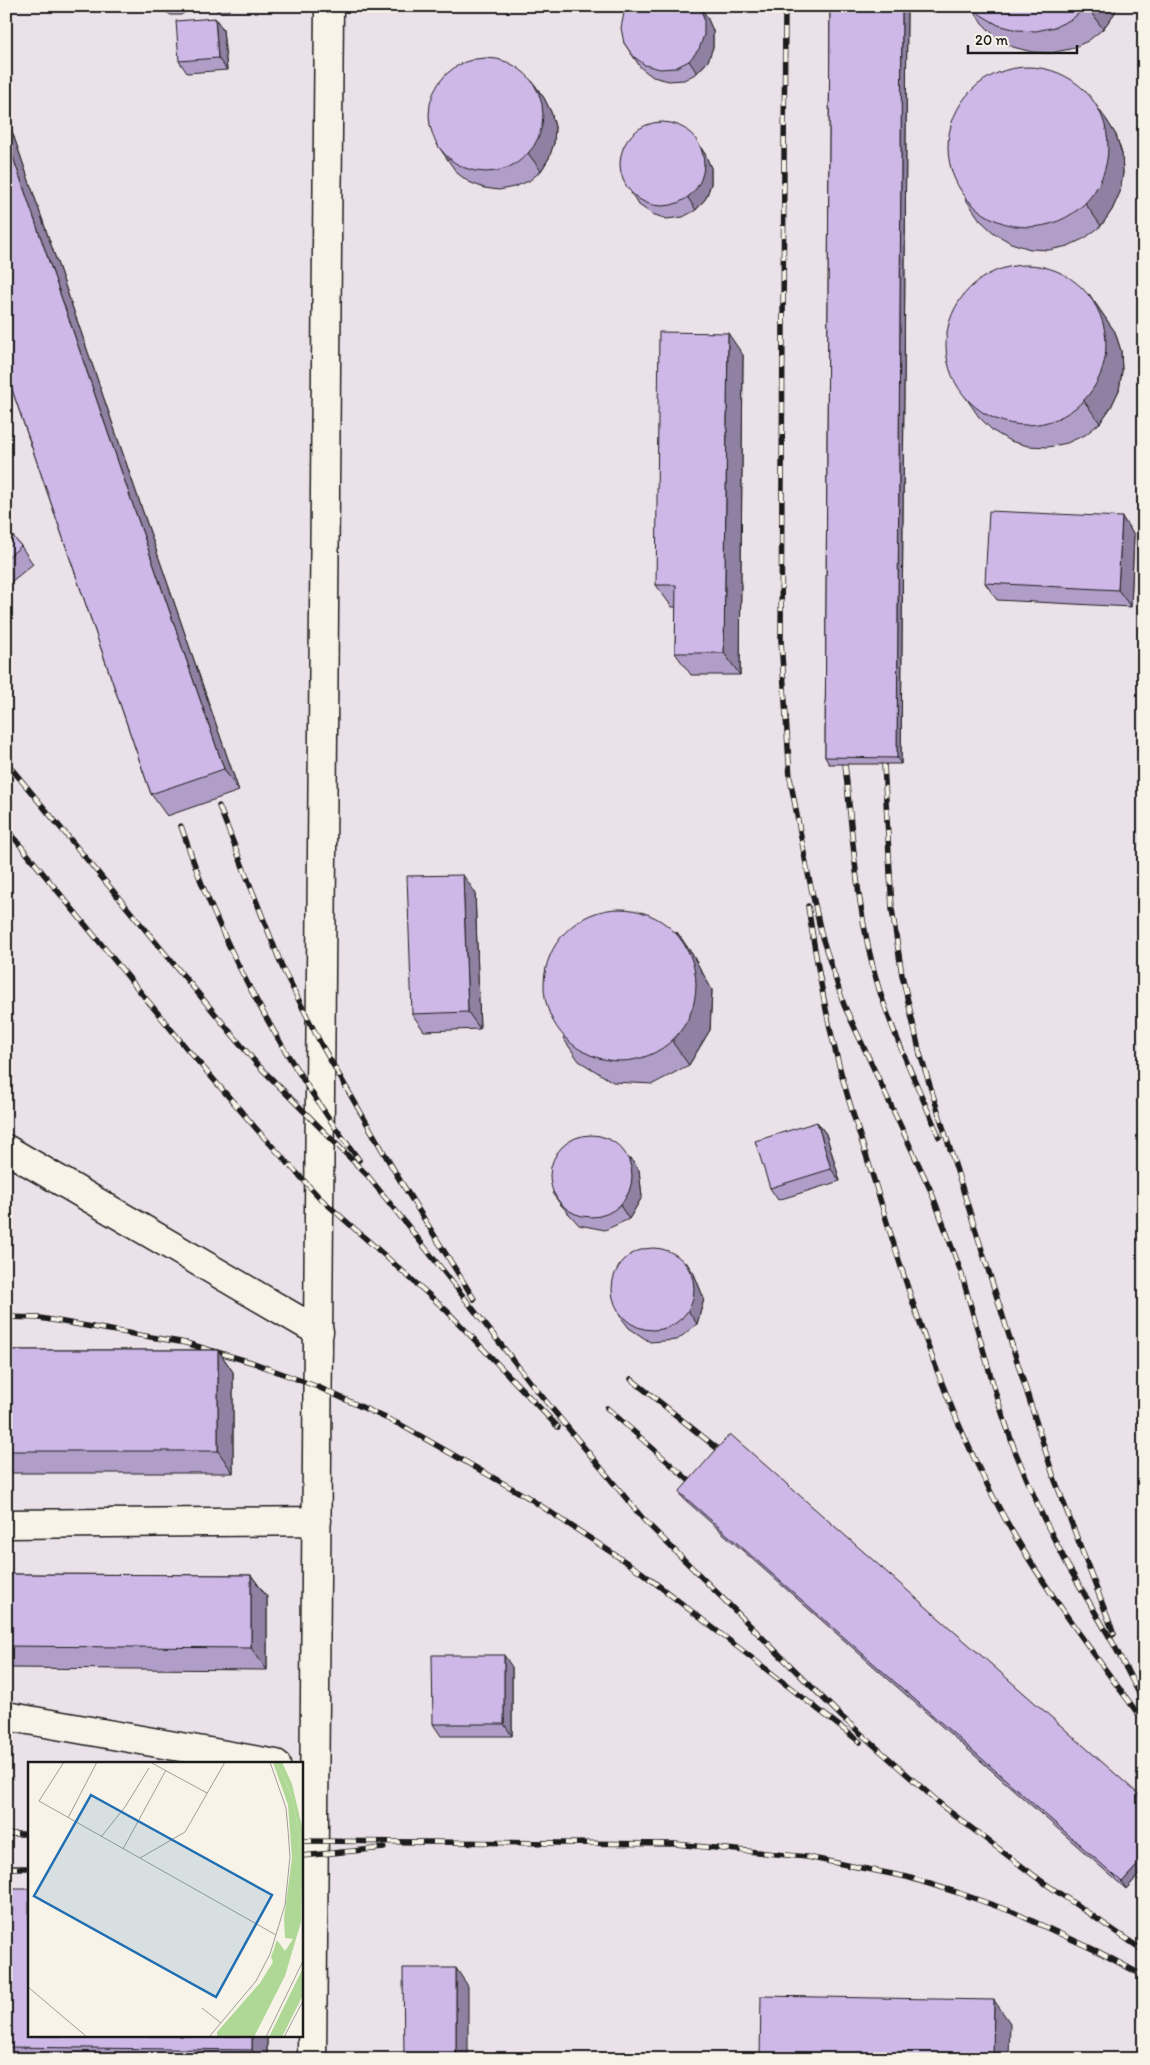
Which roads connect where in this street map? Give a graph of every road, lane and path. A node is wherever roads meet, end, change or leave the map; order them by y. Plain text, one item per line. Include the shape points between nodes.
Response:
1 (329, 6) edge
2 (6, 1149) edge
3 (319, 1332) junction
4 (317, 1521) junction
5 (6, 1524) edge
6 (6, 1716) edge
7 (265, 1762) edge
8 (308, 1770) edge
9 (312, 2059) edge

1 - 3 lane
2 - 3 lane
3 - 4 lane
4 - 5 lane
4 - 8 lane
6 - 7 lane
8 - 9 lane

